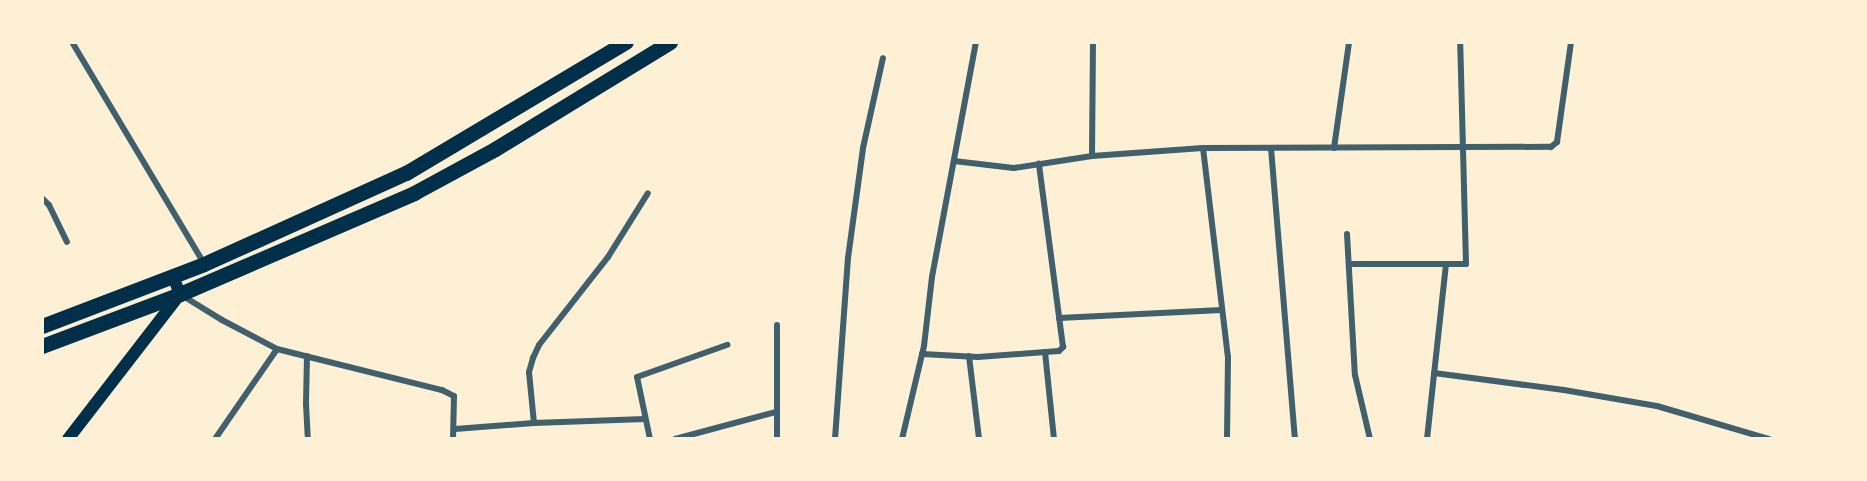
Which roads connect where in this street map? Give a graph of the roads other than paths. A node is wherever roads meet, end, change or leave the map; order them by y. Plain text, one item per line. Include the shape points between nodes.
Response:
1 (72, 42) edge
2 (626, 42) edge
3 (670, 42) edge
4 (976, 42) edge
5 (1093, 42) edge
6 (1349, 42) edge
7 (1460, 42) edge
8 (1570, 42) edge
9 (883, 58) dead end
10 (1462, 147) junction
11 (1203, 148) junction
12 (1271, 148) junction
13 (1334, 148) junction
14 (1092, 156) junction
15 (954, 161) junction
16 (1039, 164) junction
17 (648, 194) dead end
18 (42, 198) edge
19 (1347, 234) dead end
20 (68, 242) dead end
21 (204, 264) junction
22 (1349, 264) junction
23 (1446, 264) junction
24 (172, 277) junction
25 (180, 294) junction
26 (1222, 310) junction
27 (1059, 318) junction
28 (777, 325) dead end
29 (42, 326) edge
30 (727, 345) dead end
31 (42, 346) edge
32 (277, 349) junction
33 (1045, 352) junction
34 (922, 354) junction
35 (307, 356) junction
36 (969, 356) junction
37 (1434, 373) junction
38 (776, 412) junction
39 (645, 419) junction
40 (534, 423) junction
41 (455, 429) junction
42 (69, 439) edge
43 (215, 439) edge
44 (308, 439) edge
45 (453, 439) edge
46 (650, 439) edge
47 (675, 439) edge
48 (777, 439) edge
49 (835, 439) edge
50 (902, 439) edge
51 (979, 439) edge
52 (1054, 439) edge
53 (1227, 439) edge
54 (1295, 439) edge
55 (1370, 439) edge
56 (1427, 439) edge
57 (1769, 439) edge

1 - 21 street
2 - 21 main road via 405,173
3 - 25 main road via 495,149 414,193
4 - 15 street
5 - 14 street
6 - 13 street
7 - 10 street
8 - 10 street via 1557,141 1551,147
9 - 49 street via 863,148 848,258
10 - 13 street
10 - 23 street via 1466,264
11 - 12 street
11 - 14 street
11 - 26 street
12 - 13 street
12 - 54 street
14 - 16 street
15 - 16 street via 1014,168
15 - 34 street via 933,267
16 - 27 street
17 - 40 street via 608,257 533,357 528,372
18 - 20 street via 50,205
19 - 22 street
21 - 24 main road
22 - 23 street
22 - 55 street via 1355,375
23 - 37 street
24 - 25 main road
24 - 29 main road
25 - 31 main road
25 - 32 street
25 - 42 main road
26 - 27 street
26 - 53 street via 1228,357
27 - 33 street via 1063,347
28 - 38 street
30 - 39 street via 637,376
32 - 35 street
32 - 43 street
33 - 36 street
33 - 52 street
34 - 36 street
34 - 50 street
35 - 41 street via 442,390 454,396
35 - 44 street
36 - 51 street
37 - 56 street
37 - 57 street via 1657,406
38 - 47 street
38 - 48 street
39 - 40 street
39 - 46 street
40 - 41 street
41 - 45 street

